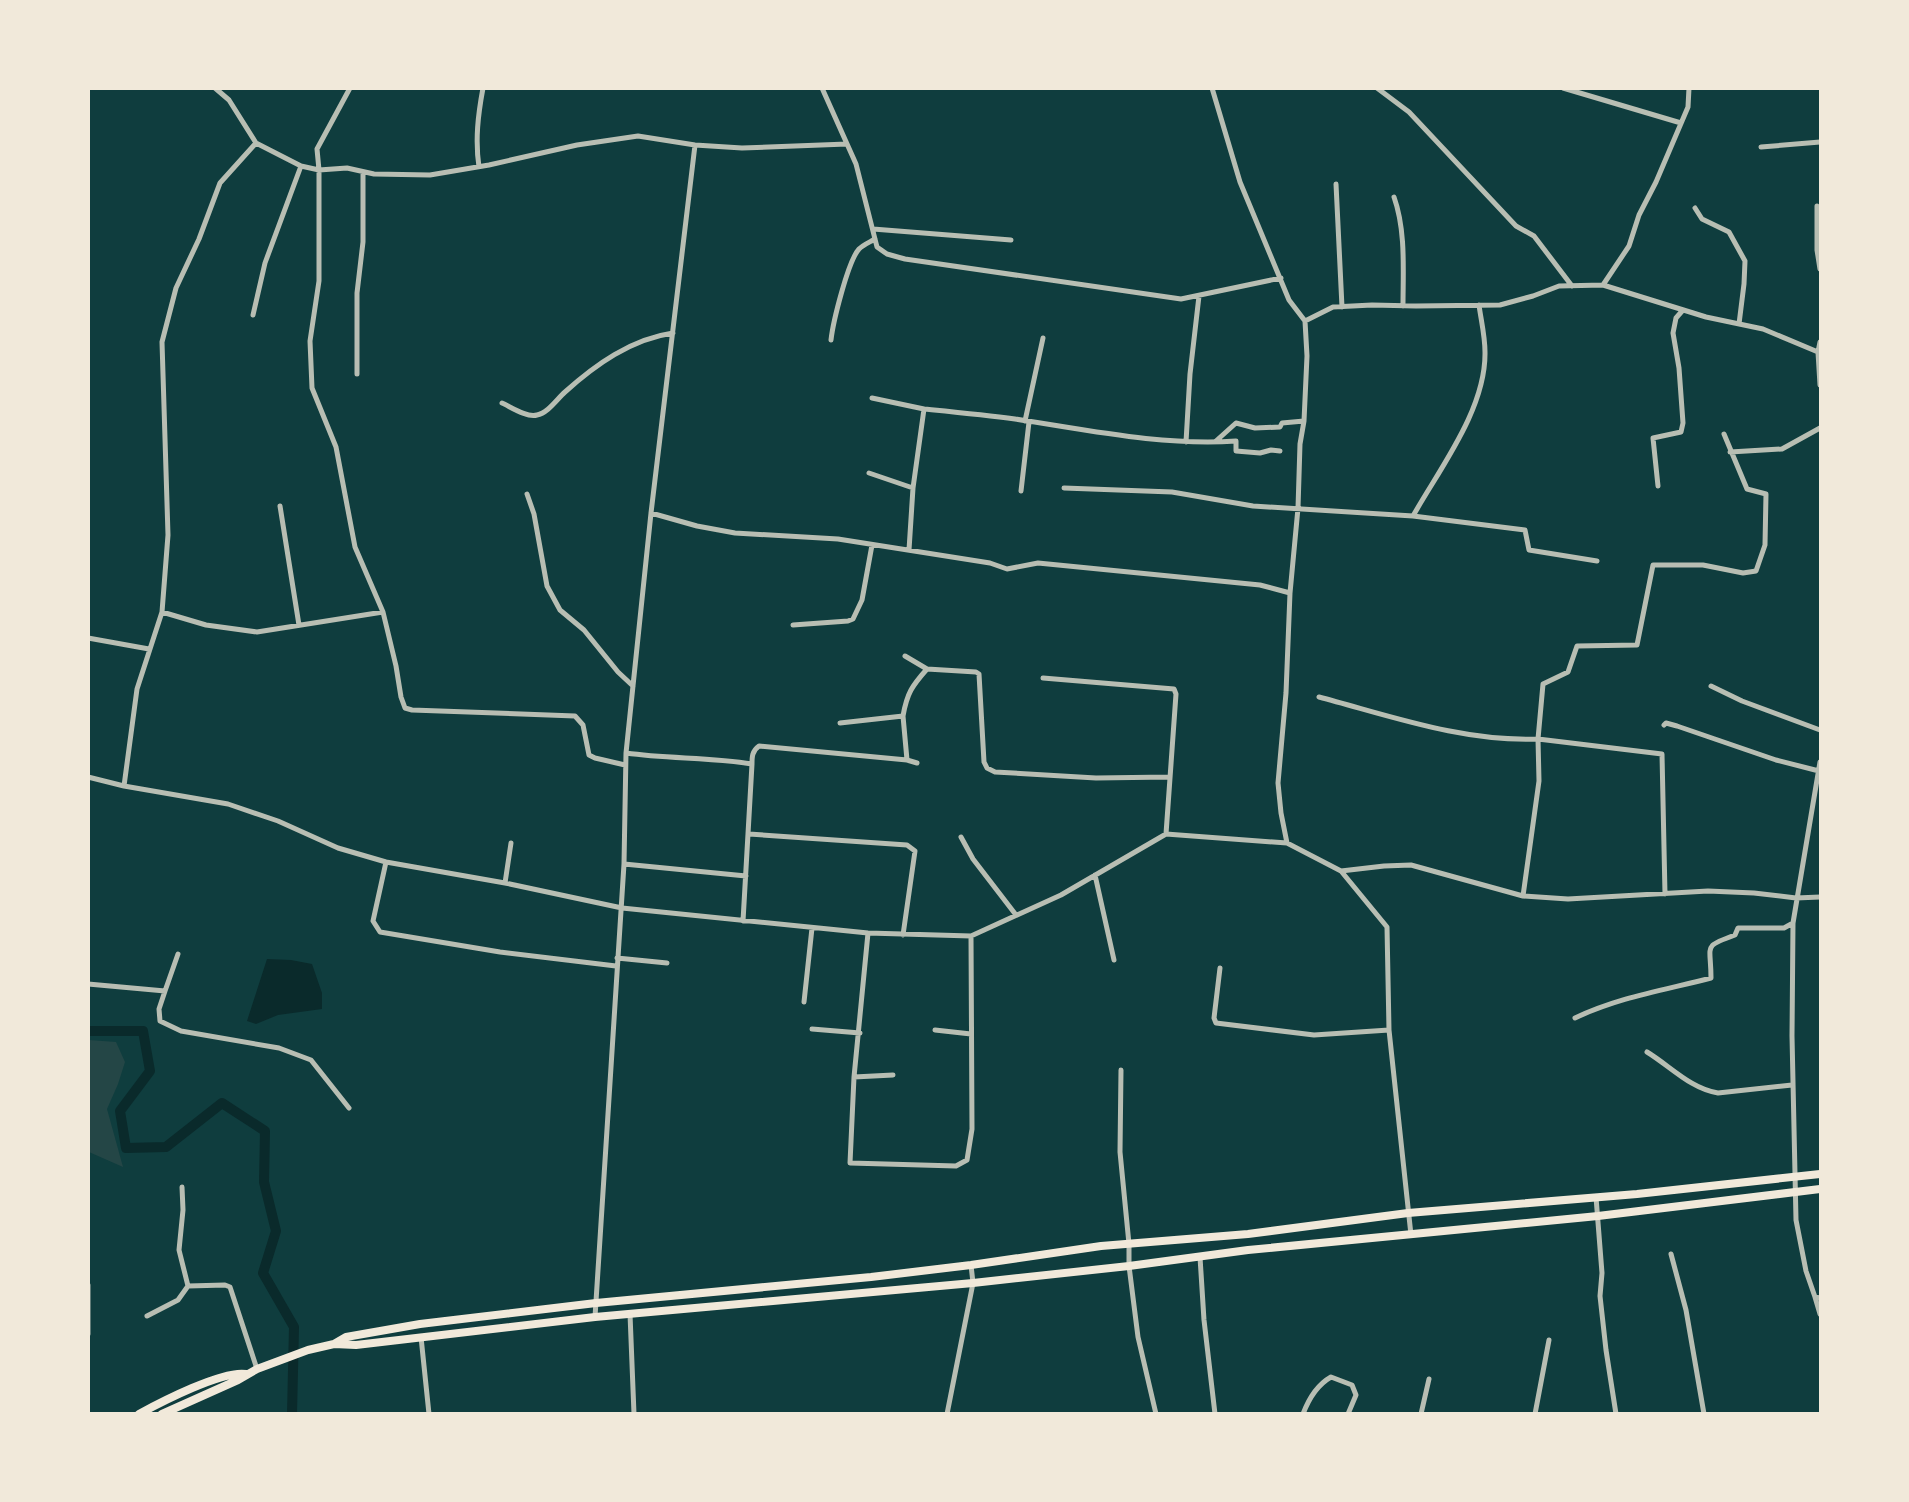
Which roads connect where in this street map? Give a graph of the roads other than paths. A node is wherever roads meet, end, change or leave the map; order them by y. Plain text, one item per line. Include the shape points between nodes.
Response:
1 (215, 88) edge
2 (350, 88) edge
3 (483, 88) edge
4 (822, 88) edge
5 (1212, 88) edge
6 (1377, 88) edge
7 (1563, 88) edge
8 (1689, 88) edge
9 (1681, 123) junction
10 (1821, 142) edge
11 (256, 143) junction
12 (847, 144) junction
13 (695, 145) junction
14 (1761, 147) dead end
15 (301, 166) junction
16 (478, 167) junction
17 (320, 170) junction
18 (363, 172) junction
19 (1336, 184) dead end
20 (1394, 197) dead end
21 (1817, 206) dead end
22 (1695, 208) dead end
23 (873, 229) junction
24 (875, 239) junction
25 (1011, 240) dead end
26 (1821, 269) edge
27 (1281, 278) junction
28 (1603, 285) junction
29 (1572, 286) junction
30 (1199, 296) junction
31 (1479, 305) junction
32 (1403, 306) junction
33 (1342, 307) junction
34 (1683, 310) junction
35 (253, 315) dead end
36 (1305, 321) junction
37 (1739, 324) junction
38 (673, 333) junction
39 (1043, 338) dead end
40 (831, 340) dead end
41 (1821, 342) edge
42 (1818, 352) junction
43 (357, 374) dead end
44 (1821, 385) edge
45 (872, 398) dead end
46 (502, 403) dead end
47 (924, 408) junction
48 (1027, 421) junction
49 (1304, 421) junction
50 (1821, 428) edge
51 (1724, 434) dead end
52 (1186, 442) junction
53 (1215, 442) junction
54 (1281, 451) dead end
55 (1730, 452) junction
56 (869, 473) dead end
57 (1658, 486) dead end
58 (913, 488) junction
59 (1064, 488) dead end
60 (1021, 491) dead end
61 (527, 494) dead end
62 (280, 506) dead end
63 (1298, 508) junction
64 (651, 513) junction
65 (1413, 516) junction
66 (872, 545) junction
67 (909, 550) junction
68 (1597, 561) dead end
69 (1290, 593) junction
70 (162, 612) junction
71 (383, 612) junction
72 (299, 625) junction
73 (793, 625) dead end
74 (88, 638) edge
75 (149, 649) junction
76 (905, 656) dead end
77 (927, 669) junction
78 (1043, 678) dead end
79 (633, 686) junction
80 (1711, 686) dead end
81 (1319, 697) dead end
82 (903, 716) junction
83 (840, 723) dead end
84 (1664, 725) dead end
85 (1821, 730) edge
86 (1538, 739) junction
87 (626, 753) junction
88 (907, 760) junction
89 (1821, 762) edge
90 (917, 763) dead end
91 (752, 764) junction
92 (626, 765) junction
93 (1819, 771) edge
94 (88, 777) edge
95 (1169, 777) junction
96 (124, 786) junction
97 (749, 834) junction
98 (1166, 834) junction
99 (961, 837) dead end
100 (511, 843) dead end
101 (1287, 843) junction
102 (386, 862) junction
103 (624, 864) junction
104 (1341, 872) junction
105 (1095, 875) junction
106 (746, 876) junction
107 (505, 883) junction
108 (1665, 894) junction
109 (1523, 896) junction
110 (1821, 897) edge
111 (1796, 898) junction
112 (622, 908) junction
113 (1016, 915) junction
114 (743, 921) junction
115 (1793, 923) junction
116 (812, 928) junction
117 (868, 933) junction
118 (903, 935) junction
119 (970, 936) junction
120 (178, 954) dead end
121 (617, 958) junction
122 (1114, 960) dead end
123 (667, 963) dead end
124 (616, 966) junction
125 (1220, 968) dead end
126 (88, 984) edge
127 (165, 991) junction
128 (804, 1002) dead end
129 (1575, 1018) dead end
130 (812, 1029) dead end
131 (935, 1030) dead end
132 (1389, 1030) junction
133 (860, 1033) junction
134 (971, 1034) junction
135 (1647, 1052) dead end
136 (1122, 1070) dead end
137 (893, 1075) dead end
138 (854, 1077) junction
139 (1792, 1085) junction
140 (349, 1108) dead end
141 (1821, 1174) edge
142 (1794, 1177) junction
143 (182, 1187) dead end
144 (1821, 1189) edge
145 (1794, 1192) junction
146 (1596, 1197) junction
147 (1408, 1213) junction
148 (1598, 1216) junction
149 (1248, 1234) junction
150 (1411, 1235) junction
151 (1129, 1244) junction
152 (1248, 1250) junction
153 (1671, 1254) dead end
154 (1200, 1257) junction
155 (971, 1265) junction
156 (1129, 1266) junction
157 (973, 1283) junction
158 (88, 1284) edge
159 (804, 1284) junction
160 (188, 1286) junction
161 (805, 1297) junction
162 (1818, 1298) edge
163 (596, 1303) junction
164 (630, 1314) junction
165 (1821, 1314) edge
166 (147, 1316) dead end
167 (595, 1317) junction
168 (88, 1334) edge
169 (421, 1337) junction
170 (1549, 1340) dead end
171 (334, 1344) junction
172 (259, 1368) junction
173 (246, 1374) junction
174 (1429, 1379) dead end
175 (139, 1413) edge
176 (162, 1413) edge
177 (429, 1413) edge
178 (634, 1413) edge
179 (947, 1413) edge
180 (1156, 1413) edge
181 (1215, 1413) edge
182 (1304, 1413) edge
183 (1348, 1413) edge
184 (1421, 1413) edge
185 (1534, 1413) edge
186 (1616, 1413) edge
187 (1704, 1413) edge

1 - 11 street via 229,100
2 - 17 street via 317,149
3 - 16 street via 478,115
4 - 12 street
5 - 27 street via 1240,182
6 - 29 street via 1409,112 1516,226 1534,236
7 - 9 street
8 - 9 street via 1688,107
9 - 28 street via 1629,246
10 - 14 street
11 - 15 street
11 - 70 street via 220,183 176,288 162,342 168,535
12 - 13 street via 742,148
12 - 23 street via 862,181
13 - 16 street via 638,136
13 - 38 street
15 - 17 street
15 - 35 street via 266,263
16 - 18 street via 430,176
17 - 18 street via 347,168
17 - 71 street via 319,281 310,341 312,388 336,447 355,547
18 - 43 street
19 - 33 street
20 - 32 street via 1404,253
21 - 26 street
22 - 37 street via 1702,219 1729,232 1745,261
23 - 24 street
23 - 25 street
24 - 30 street via 877,247 887,254 905,259 1181,299
24 - 40 street via 860,248 850,264
27 - 30 street
27 - 36 street via 1289,300
28 - 29 street
28 - 34 street
29 - 31 street via 1559,286 1500,305
30 - 52 street
31 - 32 street
31 - 65 street via 1485,352 1469,420
32 - 33 street
33 - 36 street via 1333,307
34 - 37 street
34 - 57 street via 1676,318 1673,333 1683,423 1681,432 1653,438
36 - 49 street
37 - 42 street via 1763,329
38 - 46 street via 631,345 589,372 543,413 532,416
38 - 64 street
39 - 48 street
41 - 42 street
42 - 44 street
45 - 47 street
47 - 48 street
47 - 58 street
48 - 52 street
48 - 60 street
49 - 53 street via 1255,428 1236,423
49 - 63 street
50 - 55 street via 1782,449
51 - 55 street
52 - 53 street
53 - 54 street via 1236,441 1236,451 1246,453
55 - 86 street via 1747,489 1766,494 1765,545 1756,571 1653,565 1637,645 1577,646 1568,672 1543,684
56 - 58 street
58 - 67 street
59 - 63 street via 1172,492 1254,506
61 - 79 street via 547,586 560,610 584,630
62 - 72 street
63 - 65 street
63 - 69 street
64 - 66 street via 735,533 838,539
64 - 79 street
65 - 68 street via 1524,530 1529,550
66 - 67 street
66 - 73 street via 862,600 853,619
67 - 69 street via 1007,569 1038,563 1260,585
69 - 101 street via 1278,783
70 - 72 street via 206,625 257,632
70 - 75 street
71 - 72 street
71 - 92 street via 405,708 575,717 583,725 590,755
74 - 75 street
75 - 96 street via 137,689
76 - 77 street
77 - 82 street via 911,686
77 - 95 street via 979,674 984,762 994,772 1096,778
78 - 95 street via 1174,689
79 - 87 street
80 - 85 street
81 - 86 street via 1448,731
82 - 83 street
82 - 88 street
84 - 93 street
86 - 108 street via 1662,754
86 - 109 street via 1539,781
87 - 91 street
87 - 92 street
88 - 90 street
88 - 91 street via 759,746
89 - 93 street
91 - 97 street
92 - 103 street
93 - 111 street
94 - 96 street
95 - 98 street
96 - 102 street via 228,804 338,848
97 - 106 street
97 - 118 street via 913,848
98 - 101 street
98 - 105 street
99 - 113 street
100 - 107 street
101 - 104 street
102 - 107 street
102 - 124 street via 373,921 380,932
103 - 106 street
103 - 112 street
104 - 109 street via 1411,865
104 - 132 street via 1387,927
105 - 113 street via 1061,896
105 - 122 street
106 - 114 street
107 - 112 street
108 - 109 street via 1568,899
108 - 111 street via 1708,891
110 - 111 street
111 - 115 street
112 - 114 street
112 - 121 street
113 - 119 street
114 - 116 street
115 - 129 street via 1784,928 1738,928 1735,935 1713,942 1711,978 1630,996
115 - 139 street
116 - 117 street
116 - 128 street
117 - 118 street
117 - 133 street
118 - 119 street
119 - 134 street
120 - 127 street
121 - 123 street
121 - 124 street
124 - 163 street
125 - 132 street via 1216,1023 1314,1035
126 - 127 street
127 - 140 street via 159,1009 160,1022 181,1031 279,1048 311,1060
130 - 133 street
131 - 134 street
132 - 147 street
133 - 138 street
134 - 138 street via 972,1129 967,1160 956,1166 850,1163
135 - 139 street via 1709,1092
136 - 151 street via 1120,1152
137 - 138 street
139 - 142 street
141 - 142 main road
142 - 145 street
142 - 146 main road
143 - 160 street via 179,1250
144 - 145 main road
145 - 148 main road
145 - 162 street via 1806,1271
146 - 147 main road
146 - 148 street
147 - 149 main road
147 - 150 street
148 - 150 main road
148 - 186 street via 1600,1296
149 - 151 main road
149 - 152 main road
150 - 152 main road
151 - 155 main road
151 - 156 street
152 - 154 main road
153 - 187 street via 1686,1310
154 - 156 main road
154 - 181 street
155 - 157 street
155 - 159 main road
156 - 157 main road
156 - 180 street via 1138,1336
157 - 161 main road
157 - 179 street
158 - 168 street
159 - 161 main road
159 - 163 main road
160 - 166 street via 178,1300
160 - 172 street via 230,1287
161 - 164 main road
162 - 165 street
163 - 167 street
163 - 171 main road via 420,1324 346,1336
164 - 167 main road
164 - 178 street
167 - 169 main road
169 - 171 main road via 349,1346
169 - 177 street
170 - 185 street
171 - 172 main road
172 - 173 main road
173 - 175 main road via 226,1376
173 - 176 main road
174 - 184 street
182 - 183 street via 1321,1383 1331,1377 1352,1385 1356,1395

